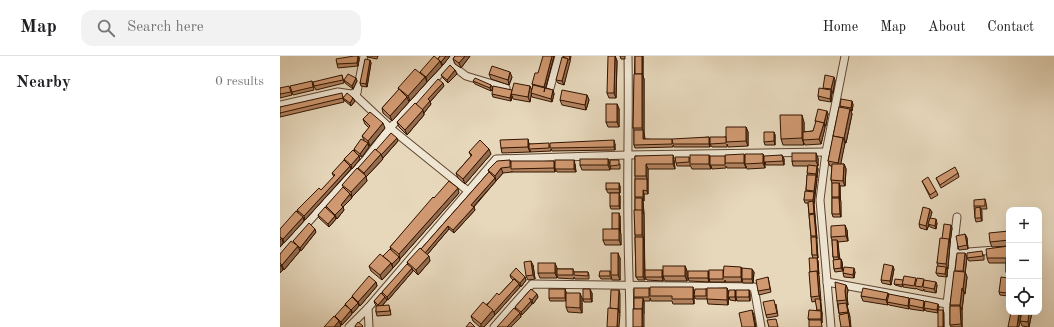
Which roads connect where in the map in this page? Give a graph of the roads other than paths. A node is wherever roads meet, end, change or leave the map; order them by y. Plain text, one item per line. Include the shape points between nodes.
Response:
1 (364, 56) edge
2 (454, 56) edge
3 (559, 56) edge
4 (628, 56) edge
5 (845, 56) edge
6 (447, 66) junction
7 (506, 88) edge
8 (550, 88) edge
9 (357, 92) junction
10 (280, 105) edge
11 (390, 128) junction
12 (826, 152) junction
13 (627, 155) junction
14 (468, 191) junction
15 (957, 217) dead end
16 (1006, 249) edge
17 (280, 253) edge
18 (953, 254) junction
19 (827, 282) junction
20 (630, 285) junction
21 (947, 304) junction
22 (368, 308) junction
23 (350, 327) edge
24 (369, 327) edge
25 (494, 327) edge
26 (630, 327) edge
27 (761, 327) edge
28 (831, 327) edge
29 (948, 327) edge

1 - 9 street
2 - 6 street
3 - 8 street
4 - 13 street
5 - 12 street
6 - 7 street via 453,66 466,76
6 - 11 street
9 - 10 street via 338,92
9 - 11 street via 356,96
11 - 14 street
11 - 17 street via 366,159
12 - 13 street
12 - 19 street via 820,200
13 - 14 street via 496,159
13 - 20 street
14 - 22 street
15 - 18 street
16 - 18 street
18 - 21 street
19 - 21 street
19 - 28 street
20 - 25 street via 532,284
20 - 26 street
20 - 27 street via 754,287
21 - 29 street
22 - 23 street
22 - 24 street

